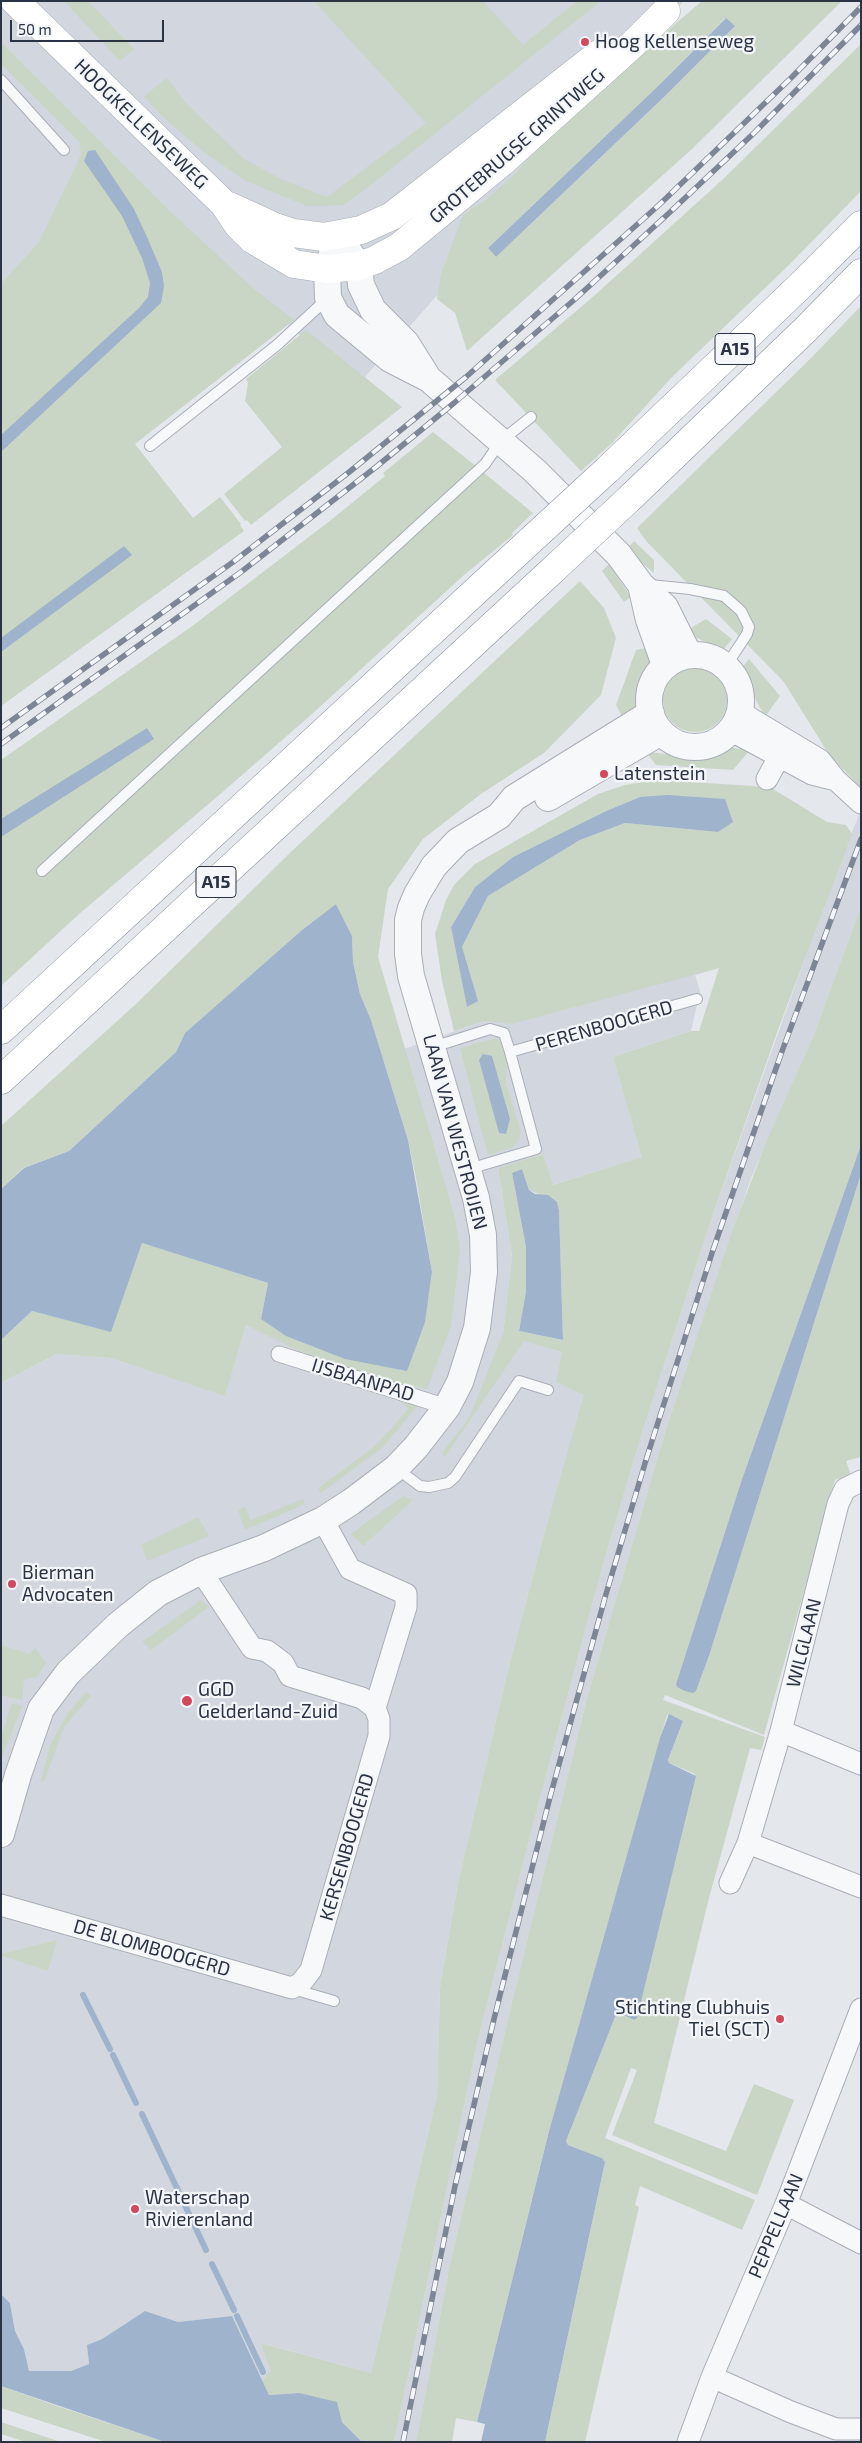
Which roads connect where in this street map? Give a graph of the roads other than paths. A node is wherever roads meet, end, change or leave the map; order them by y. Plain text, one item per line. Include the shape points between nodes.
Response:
1 (15, 1) edge
2 (672, 6) edge
3 (1, 80) edge
4 (64, 150) dead end
5 (224, 204) junction
6 (861, 225) edge
7 (338, 236) junction
8 (359, 266) junction
9 (327, 269) junction
10 (861, 273) edge
11 (328, 298) junction
12 (429, 379) junction
13 (531, 417) dead end
14 (501, 442) junction
15 (150, 446) dead end
16 (641, 585) junction
17 (689, 655) junction
18 (666, 665) junction
19 (726, 666) junction
20 (735, 721) junction
21 (656, 722) junction
22 (783, 748) junction
23 (767, 779) dead end
24 (836, 780) junction
25 (861, 803) edge
26 (42, 870) dead end
27 (697, 999) dead end
28 (1, 1030) edge
29 (432, 1047) junction
30 (510, 1052) junction
31 (1, 1080) edge
32 (468, 1170) junction
33 (279, 1354) dead end
34 (548, 1390) dead end
35 (447, 1407) junction
36 (396, 1468) junction
37 (861, 1481) edge
38 (324, 1520) junction
39 (201, 1571) junction
40 (375, 1708) junction
41 (782, 1731) junction
42 (861, 1764) edge
43 (1, 1834) edge
44 (748, 1843) junction
45 (730, 1883) dead end
46 (861, 1887) edge
47 (1, 1905) edge
48 (296, 1986) junction
49 (334, 2001) dead end
50 (861, 2009) edge
51 (852, 2057) edge
52 (786, 2204) junction
53 (861, 2243) edge
54 (712, 2378) junction
55 (861, 2429) edge
56 (688, 2442) edge

1 - 5 main road, HOOGKELLENSEWEG
2 - 7 main road, GROTEBRUGSE GRINTWEG via 608,47 392,216
2 - 8 main road, GROTEBRUGSE GRINTWEG via 501,163 399,247
3 - 4 lane
5 - 7 main road, HOOGKELLENSEWEG via 293,233
5 - 9 main road, HOOGKELLENSEWEG via 244,232 269,251 294,264
6 - 28 main road, A15, bridge via 607,470
7 - 8 street
7 - 9 street
8 - 9 main road, HOOGKELLENSEWEG
8 - 12 street via 361,285 373,310 406,343
9 - 11 street
10 - 31 main road, A15, bridge via 632,497
11 - 12 street via 337,315 362,338 390,359
11 - 15 lane via 277,345
12 - 14 street
13 - 14 lane
14 - 16 street via 535,471 619,556
14 - 26 lane via 485,464
16 - 17 street via 664,607
16 - 18 street via 649,620
16 - 19 lane via 724,596 741,611 749,628
17 - 18 street
17 - 19 street via 709,657
18 - 21 street via 651,687 649,700
19 - 20 street via 741,692
20 - 21 street via 717,741 700,746 675,742
20 - 22 street
21 - 29 street, LAAN VAN WESTROIJEN via 514,798 499,816 458,841 425,879 408,920 408,954 411,976
22 - 23 street
22 - 24 street via 812,774
22 - 24 street via 820,760
24 - 25 street
27 - 30 lane, PERENBOOGERD
29 - 30 lane, PERENBOOGERD via 490,1029 504,1033
29 - 32 street, LAAN VAN WESTROIJEN
30 - 32 lane, PERENBOOGERD via 536,1149
32 - 35 street, LAAN VAN WESTROIJEN via 483,1235 484,1272 471,1350
33 - 35 street, IJSBAANPAD
34 - 36 lane via 519,1381 448,1483 429,1488 420,1486
35 - 36 street, LAAN VAN WESTROIJEN
36 - 38 street, LAAN VAN WESTROIJEN
37 - 41 street, WILGLAAN via 845,1489 838,1504
38 - 39 street, LAAN VAN WESTROIJEN via 264,1548
38 - 40 street, KERSENBOOGERD via 350,1569 406,1594 406,1607
39 - 40 street via 252,1648 267,1650 283,1663 290,1676 362,1698
39 - 43 street, LAAN VAN WESTROIJEN via 148,1599 68,1673 41,1709 14,1774
40 - 48 street, KERSENBOOGERD via 380,1736 311,1970
41 - 42 street
41 - 44 street, WILGLAAN
44 - 45 street, WILGLAAN
44 - 46 street
47 - 48 street, DE BLOMBOOGERD
48 - 49 lane
50 - 51 street, PEPPELLAAN
51 - 52 street, PEPPELLAAN
52 - 53 street
52 - 54 street, PEPPELLAAN
54 - 55 street via 836,2429
54 - 56 street, PEPPELLAAN

